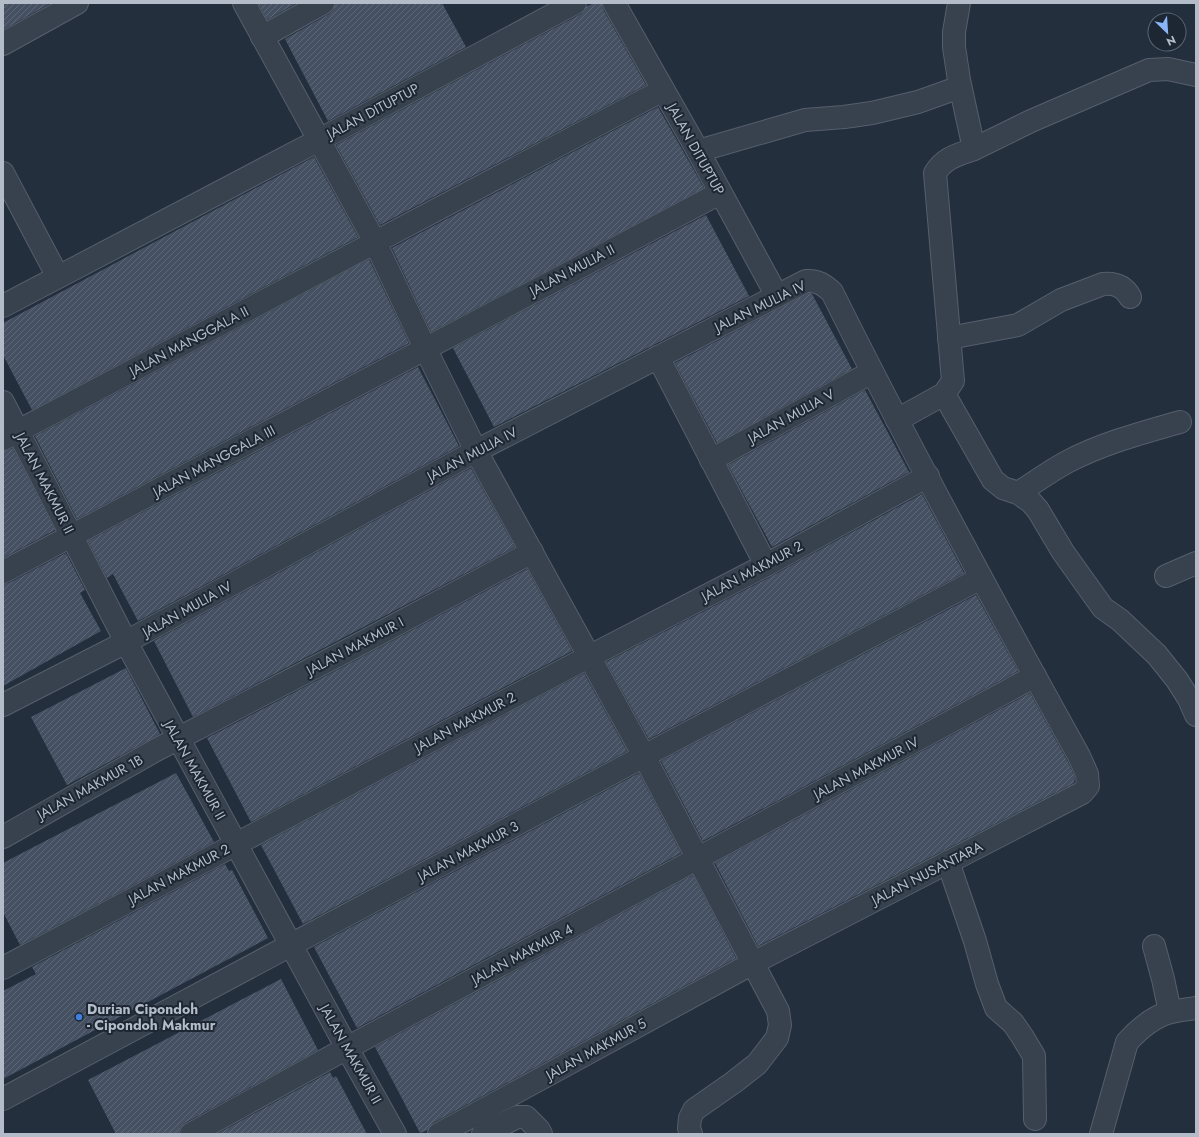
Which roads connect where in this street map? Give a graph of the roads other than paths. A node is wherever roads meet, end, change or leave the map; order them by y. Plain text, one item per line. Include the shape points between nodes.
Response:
1 (76, 3) edge
2 (244, 3) edge
3 (323, 3) edge
4 (575, 3) edge
5 (614, 3) edge
6 (959, 3) edge
7 (262, 37) junction
8 (3, 44) edge
9 (1196, 75) edge
10 (960, 87) junction
11 (663, 90) junction
12 (319, 140) junction
13 (974, 149) junction
14 (698, 151) junction
15 (3, 173) edge
16 (720, 192) junction
17 (375, 242) junction
18 (58, 277) junction
19 (777, 296) junction
20 (1130, 298) dead end
21 (3, 306) edge
22 (949, 338) junction
23 (425, 348) junction
24 (658, 358) junction
25 (872, 372) junction
26 (944, 394) junction
27 (3, 402) edge
28 (897, 420) junction
29 (1180, 422) dead end
30 (11, 436) edge
31 (476, 451) junction
32 (711, 460) junction
33 (928, 476) junction
34 (1018, 493) junction
35 (72, 536) junction
36 (532, 552) junction
37 (1196, 562) edge
38 (766, 564) junction
39 (3, 572) edge
40 (1166, 576) dead end
41 (981, 578) junction
42 (126, 642) junction
43 (589, 657) junction
44 (1035, 676) junction
45 (3, 705) edge
46 (1196, 715) edge
47 (178, 739) junction
48 (644, 756) junction
49 (3, 836) edge
50 (236, 844) junction
51 (697, 859) junction
52 (948, 862) junction
53 (291, 946) junction
54 (1154, 946) dead end
55 (752, 963) junction
56 (3, 968) edge
57 (1196, 1008) edge
58 (1170, 1012) junction
59 (347, 1048) junction
60 (3, 1099) edge
61 (1035, 1119) dead end
62 (191, 1134) edge
63 (395, 1134) edge
64 (439, 1134) edge
65 (483, 1134) edge
66 (541, 1134) edge
67 (691, 1134) edge
68 (1101, 1134) edge

1 - 8 street
2 - 7 street
3 - 7 street
4 - 12 street, JALAN DITUPTUP
5 - 11 street, JALAN DITUPTUP
6 - 10 street via 954,47
7 - 12 street
9 - 13 street via 1168,69 1149,70 1031,121
10 - 13 street
10 - 14 street via 918,102 872,113 805,120
11 - 14 street, JALAN DITUPTUP
11 - 17 street
12 - 17 street
12 - 18 street, JALAN DITUPTUP
13 - 22 street via 948,159 940,164 935,173
14 - 16 street, JALAN DITUPTUP
15 - 18 street
16 - 19 street, JALAN DITUPTUP
16 - 23 street, JALAN MULIA II
17 - 23 street
17 - 30 street, JALAN MANGGALA II
18 - 21 street, JALAN DITUPTUP
19 - 24 street, JALAN MULIA IV
19 - 25 street, JALAN MULIA IV via 806,281 814,280 823,284 832,292
20 - 22 street via 1121,286 1103,284 1061,300 1018,325
22 - 26 street via 953,381
23 - 31 street
23 - 35 street, JALAN MANGGALA III
24 - 31 street, JALAN MULIA IV
24 - 32 street
25 - 28 street
25 - 32 street, JALAN MULIA V
26 - 28 street
26 - 34 street via 993,480 1003,488
27 - 30 street, JALAN MAKMUR II
28 - 33 street
29 - 34 street via 1100,447 1066,462
30 - 35 street, JALAN MAKMUR II
31 - 36 street
31 - 42 street, JALAN MULIA IV
32 - 38 street
33 - 38 street, JALAN MAKMUR 2
33 - 41 street
34 - 46 street via 1038,510 1063,552 1103,608 1120,620 1157,655 1177,680
35 - 39 street, JALAN MANGGALA III
35 - 42 street, JALAN MAKMUR II
36 - 43 street
36 - 47 street, JALAN MAKMUR I
37 - 40 street
38 - 43 street, JALAN MAKMUR 2
41 - 44 street
41 - 48 street
42 - 45 street, JALAN MULIA IV
42 - 47 street, JALAN MAKMUR II
43 - 48 street
43 - 50 street, JALAN MAKMUR 2
44 - 51 street, JALAN MAKMUR IV
44 - 52 street, JALAN NUSANTARA via 1079,756 1087,774 1088,786 1082,793
47 - 49 street, JALAN MAKMUR 1B
47 - 50 street, JALAN MAKMUR II
48 - 51 street
48 - 53 street, JALAN MAKMUR 3
50 - 53 street, JALAN MAKMUR II
50 - 56 street, JALAN MAKMUR 2
51 - 55 street
51 - 59 street, JALAN MAKMUR 4
52 - 55 street, JALAN NUSANTARA
52 - 61 street via 996,1008 1013,1023 1034,1056
53 - 59 street, JALAN MAKMUR II
53 - 60 street, JALAN MAKMUR 3
54 - 58 street
55 - 64 street, JALAN MAKMUR 5
55 - 67 street via 778,1011 780,1025 777,1038 757,1064 694,1110 690,1118
57 - 58 street
58 - 68 street via 1154,1019 1126,1042
59 - 62 street, JALAN MAKMUR 4
59 - 63 street, JALAN MAKMUR II
65 - 66 street via 517,1117 526,1117

